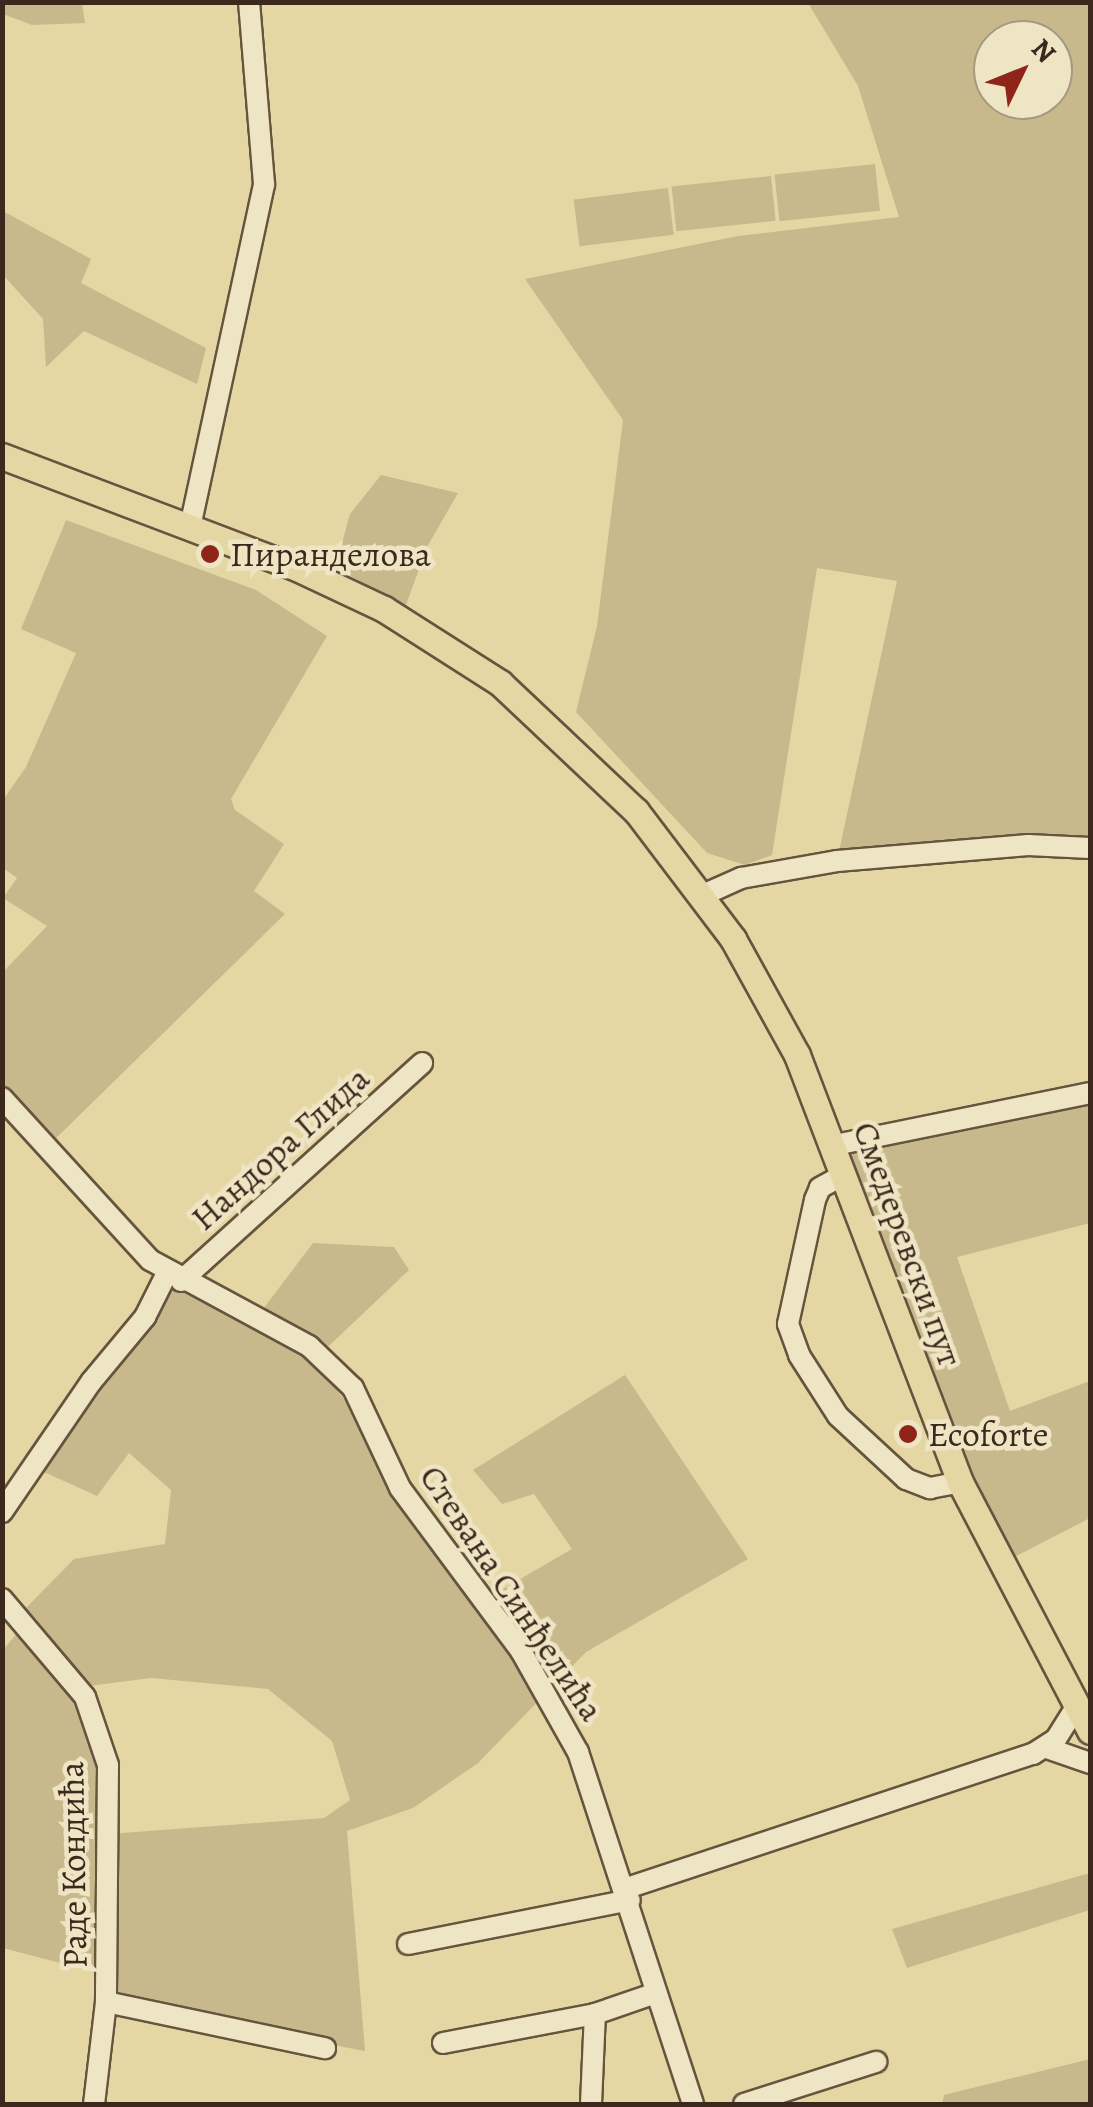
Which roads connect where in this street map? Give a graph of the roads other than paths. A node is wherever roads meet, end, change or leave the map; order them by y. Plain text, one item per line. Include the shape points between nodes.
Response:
1 (249, 2) edge
2 (2, 456) edge
3 (190, 527) junction
4 (1090, 848) edge
5 (703, 895) junction
6 (422, 1064) dead end
7 (1090, 1094) edge
8 (2, 1098) edge
9 (835, 1145) junction
10 (846, 1174) junction
11 (174, 1277) junction
12 (960, 1482) junction
13 (2, 1512) edge
14 (2, 1599) edge
15 (1076, 1706) junction
16 (1090, 1732) edge
17 (1047, 1748) junction
18 (1090, 1763) edge
19 (628, 1894) junction
20 (408, 1944) dead end
21 (653, 1994) junction
22 (106, 2002) junction
23 (595, 2014) junction
24 (443, 2044) dead end
25 (325, 2048) dead end
26 (876, 2062) dead end
27 (94, 2104) edge
28 (590, 2104) edge
29 (693, 2104) edge
30 (744, 2104) edge

1 - 3 street via 264,184
2 - 3 main road, Смедеревски пут
3 - 5 main road, Смедеревски пут via 366,599 490,676 593,765
4 - 5 street via 1028,845 837,860 741,878
5 - 9 main road, Смедеревски пут via 767,996
6 - 11 street, Нандора Глида
7 - 9 street
8 - 11 street, Стевана Синђелића
9 - 10 main road, Смедеревски пут
10 - 12 main road, Смедеревски пут
10 - 12 street via 820,1188 814,1200 788,1324 798,1355 838,1416 906,1478 930,1488
11 - 13 street
11 - 19 street, Стевана Синђелића via 310,1346 354,1388 400,1488 521,1651 567,1730
12 - 15 main road, Смедеревски пут
14 - 22 street, Раде Кондића via 79,1688 104,1745 110,1786
15 - 16 main road, Смедеревски пут
15 - 17 street
17 - 18 street
17 - 19 street via 874,1802
19 - 20 street
19 - 21 street, Стевана Синђелића
21 - 23 street
21 - 29 street, Стевана Синђелића
22 - 25 street
22 - 27 street, Раде Кондића
23 - 24 street
23 - 28 street
26 - 30 street

